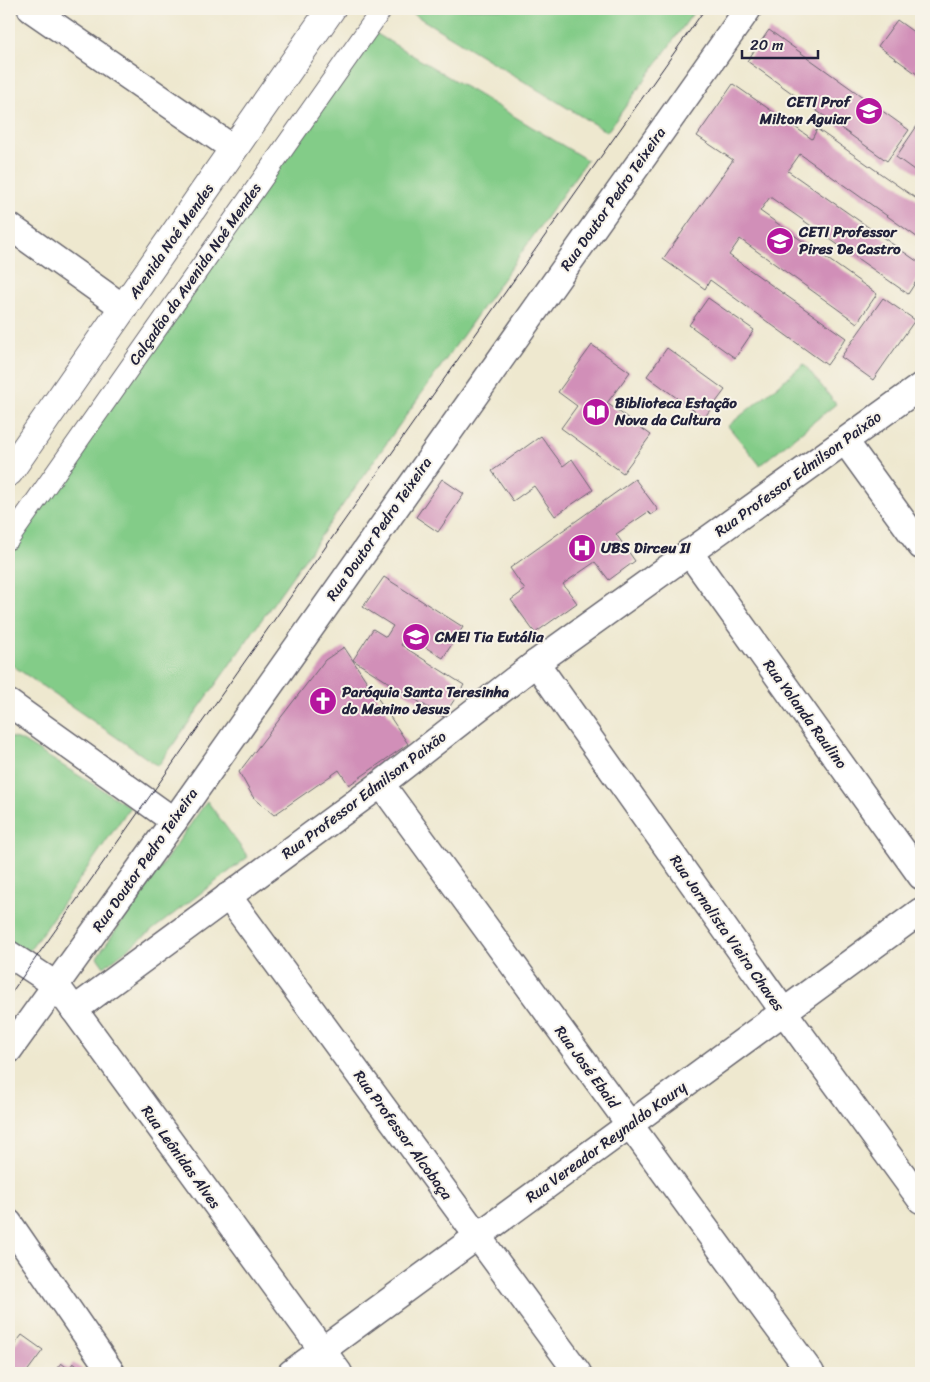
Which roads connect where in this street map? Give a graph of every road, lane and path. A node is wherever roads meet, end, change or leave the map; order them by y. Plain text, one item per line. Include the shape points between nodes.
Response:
1 (31, 9) edge
2 (331, 9) edge
3 (382, 9) edge
4 (748, 9) edge
5 (234, 149) junction
6 (9, 226) edge
7 (124, 308) junction
8 (921, 386) edge
9 (845, 441) junction
10 (11, 466) edge
11 (9, 539) edge
12 (921, 546) edge
13 (689, 552) junction
14 (536, 663) junction
15 (9, 703) edge
16 (380, 784) junction
17 (174, 821) junction
18 (921, 876) edge
19 (228, 896) junction
20 (921, 911) edge
21 (9, 954) edge
22 (56, 985) junction
23 (74, 1010) junction
24 (784, 1012) junction
25 (9, 1050) edge
26 (629, 1125) junction
27 (921, 1200) edge
28 (9, 1223) edge
29 (478, 1236) junction
30 (323, 1350) junction
31 (112, 1373) edge
32 (291, 1373) edge
33 (340, 1373) edge
34 (578, 1373) edge
35 (811, 1373) edge

1 - 5 street
2 - 5 main road, Avenida Noé Mendes
3 - 11 street, Calçadão da Avenida Noé Mendes
4 - 17 street, Rua Doutor Pedro Teixeira
5 - 7 main road, Avenida Noé Mendes
6 - 7 street
7 - 10 main road, Avenida Noé Mendes
8 - 9 street, Rua Professor Edmilson Paixão
9 - 12 street
9 - 13 street, Rua Professor Edmilson Paixão
13 - 14 street, Rua Professor Edmilson Paixão
13 - 18 street, Rua Yolanda Raulino
14 - 16 street, Rua Professor Edmilson Paixão
14 - 24 street, Rua Jornalista Vieira Chaves
15 - 17 street
16 - 19 street, Rua Professor Edmilson Paixão
16 - 26 street, Rua José Ebaid
17 - 22 street, Rua Doutor Pedro Teixeira
19 - 23 street, Rua Professor Edmilson Paixão
19 - 29 street, Rua Professor Alcobaça
20 - 24 street, Rua Vereador Reynaldo Koury
21 - 22 street, Rua Leônidas Alves
22 - 23 street, Rua Leônidas Alves
22 - 25 street, Rua Doutor Pedro Teixeira
23 - 30 street, Rua Leônidas Alves
24 - 26 street, Rua Vereador Reynaldo Koury
24 - 27 street, Rua Jornalista Vieira Chaves
26 - 29 street, Rua Vereador Reynaldo Koury
26 - 35 street, Rua José Ebaid
28 - 31 street
29 - 30 street, Rua Vereador Reynaldo Koury
29 - 34 street, Rua Professor Alcobaça
30 - 32 street, Rua Vereador Reynaldo Koury
30 - 33 street, Rua Leônidas Alves

